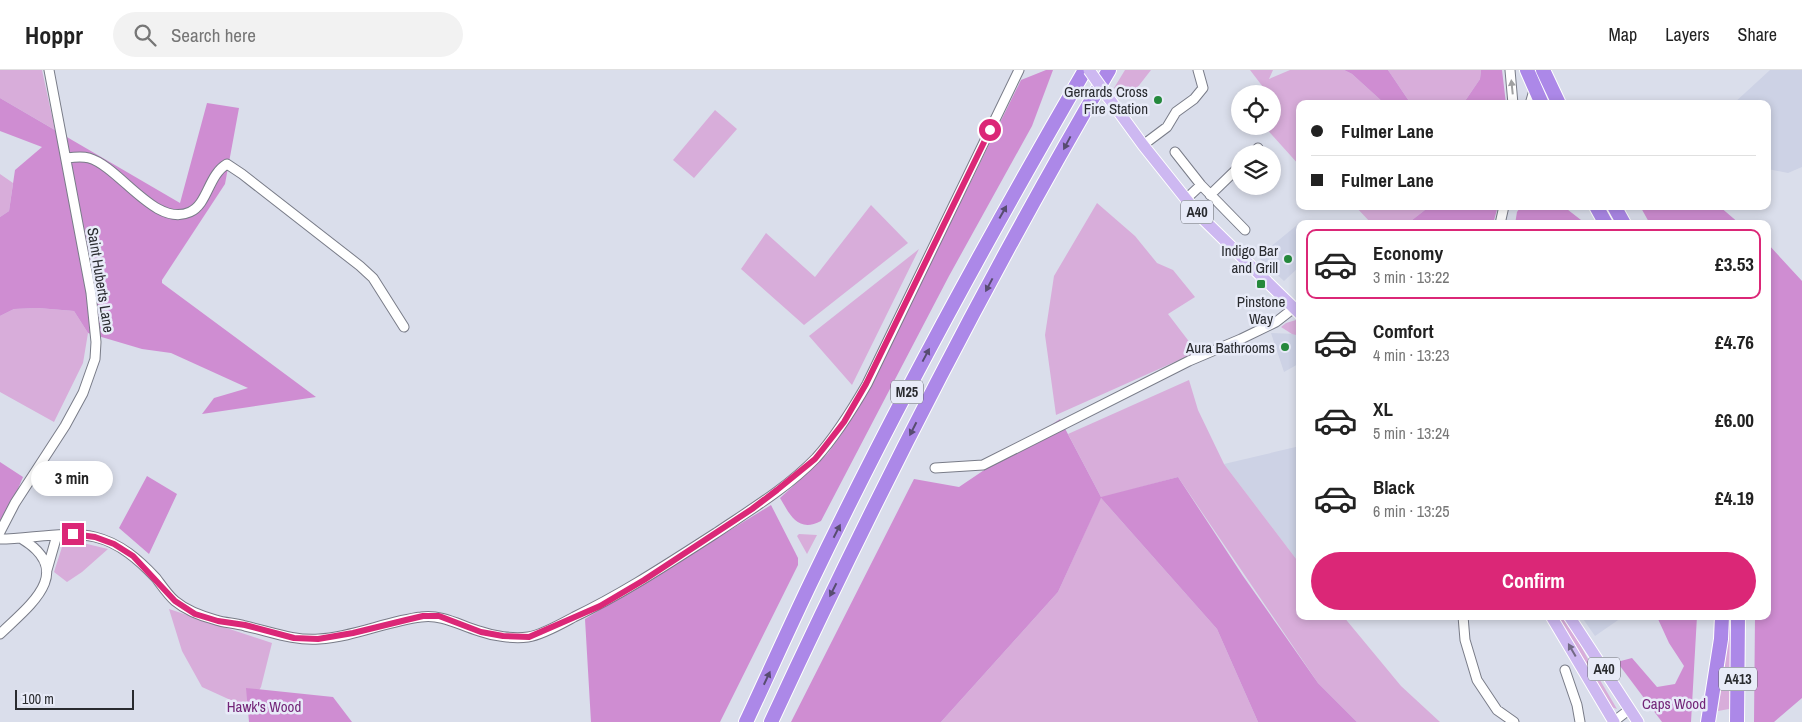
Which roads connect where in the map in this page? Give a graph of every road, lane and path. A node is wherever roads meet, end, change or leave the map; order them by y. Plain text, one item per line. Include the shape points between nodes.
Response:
1 (49, 70) edge
2 (1019, 70) edge
3 (1087, 70) edge
4 (1109, 70) edge
5 (1198, 70) edge
6 (1510, 70) edge
7 (1527, 70) edge
8 (1537, 70) edge
9 (1544, 70) edge
10 (1534, 88) junction
11 (1513, 100) edge
12 (1531, 100) edge
13 (1540, 100) edge
14 (1557, 100) edge
15 (1142, 145) junction
16 (1175, 152) dead end
17 (66, 158) junction
18 (1231, 175) edge
19 (1201, 186) junction
20 (1210, 195) junction
21 (1186, 200) junction
22 (1244, 230) dead end
23 (1296, 310) edge
24 (1296, 312) edge
25 (404, 327) dead end
26 (934, 468) dead end
27 (0, 532) edge
28 (57, 535) junction
29 (0, 539) edge
30 (22, 539) junction
31 (47, 570) junction
32 (1463, 620) edge
33 (1554, 620) edge
34 (1572, 620) edge
35 (1722, 620) edge
36 (1738, 620) edge
37 (0, 634) edge
38 (1565, 670) dead end
39 (1630, 709) junction
40 (746, 722) edge
41 (770, 722) edge
42 (1514, 722) edge
43 (1580, 722) edge
44 (1614, 722) edge
45 (1638, 722) edge
46 (1708, 722) edge
47 (1738, 722) edge

1 - 17 street, Saint Huberts Lane
2 - 28 street via 866,384 831,439 815,459 752,509 600,606 529,637 481,632 431,616 318,639 294,638 195,614 175,601 133,556 114,544 95,537
3 - 15 main road, A40, bridge
40 -> 3 highway, M25 via 919,368 1004,211
4 -> 41 highway, M25 via 941,375 828,598
5 - 15 street via 1203,88 1176,112 1167,126
11 -> 6 street
7 - 10 highway
8 - 10 street
9 - 14 highway
10 - 12 street
10 - 13 highway
15 - 21 main road, A40
16 - 19 street
17 - 25 street via 79,156 100,163 170,214 184,214 198,207 216,173 227,164 360,266 372,278
17 - 27 street, Saint Huberts Lane via 91,292 95,359 83,393 65,426
18 - 20 street
19 - 20 street
19 - 21 street
20 - 22 street
21 - 23 main road, A40
24 - 26 street via 1189,361 983,465
28 - 30 street
28 - 31 street
29 - 30 street
30 - 31 street via 40,554
31 - 37 street via 40,593
32 - 42 street via 1465,640 1478,680 1497,710
44 -> 33 main road, A40
34 - 39 main road, A40
35 - 46 highway, A413
36 - 47 highway, A413
38 - 43 street
39 - 44 street
39 - 45 main road, A40

